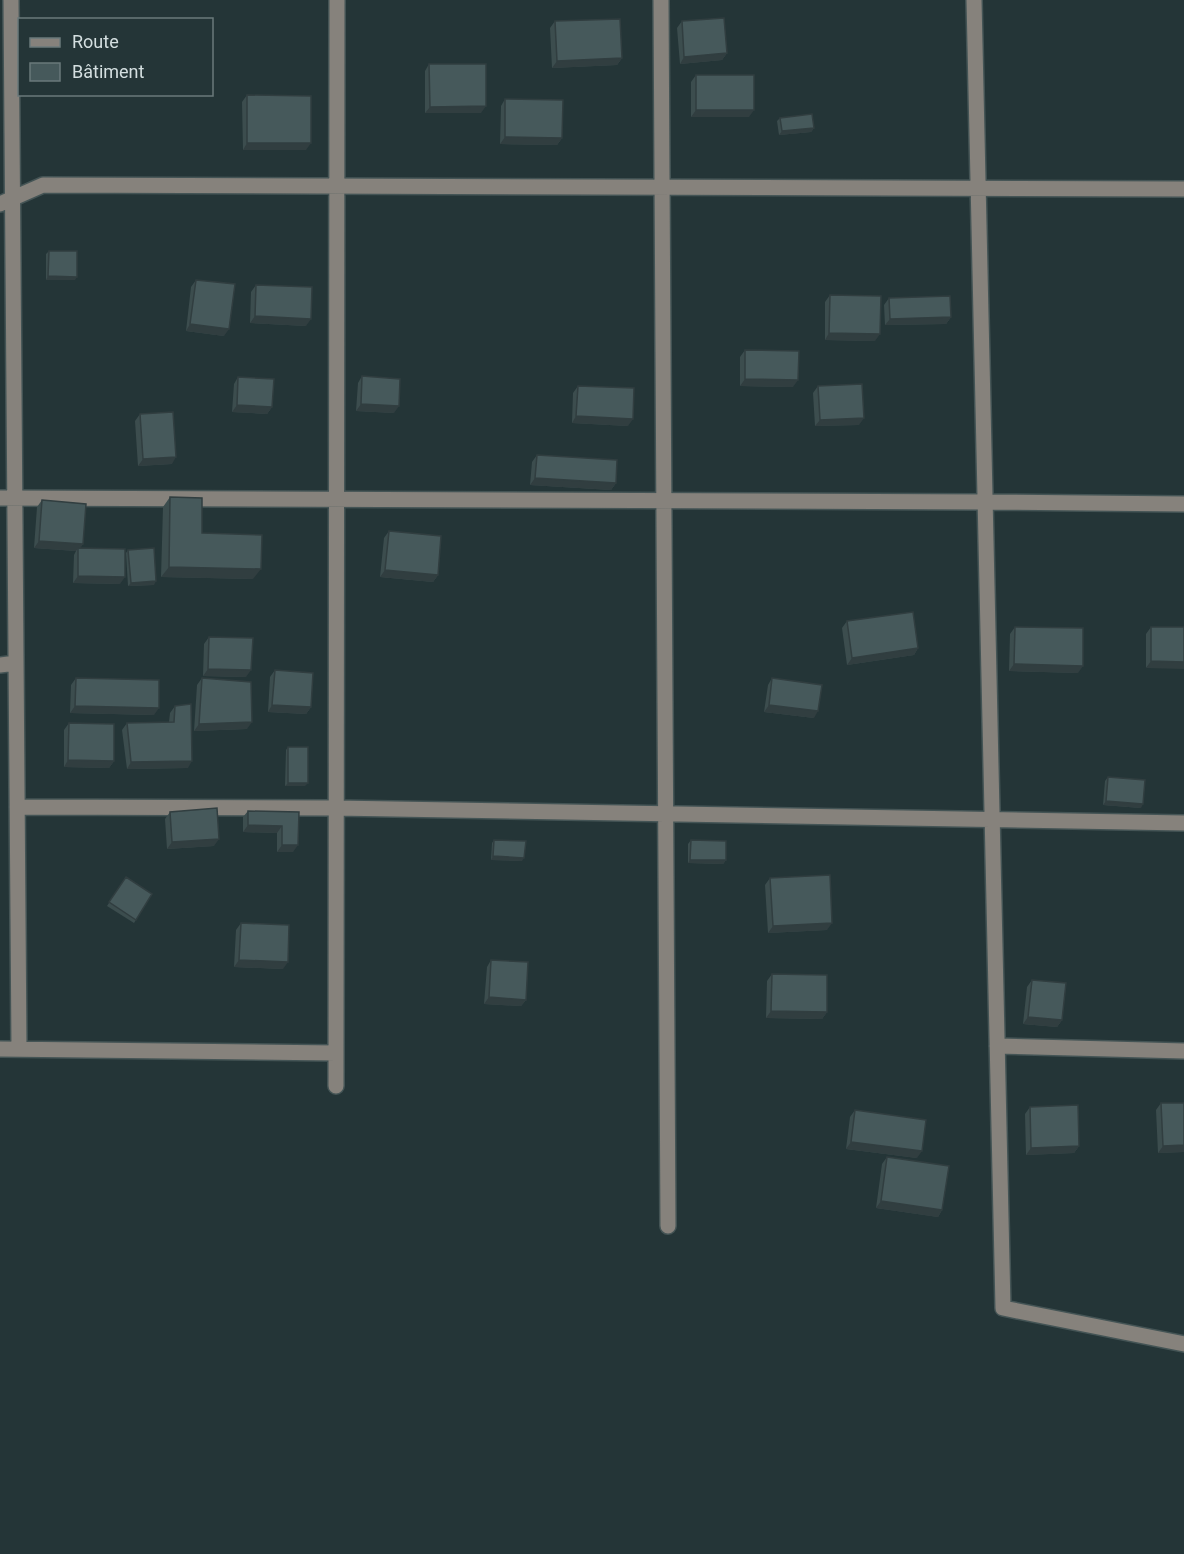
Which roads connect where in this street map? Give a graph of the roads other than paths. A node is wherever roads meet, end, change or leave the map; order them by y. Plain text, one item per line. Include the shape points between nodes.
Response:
1 (11, 0) edge
2 (337, 0) edge
3 (661, 0) edge
4 (974, 0) edge
5 (337, 186) junction
6 (662, 187) junction
7 (978, 188) junction
8 (1184, 189) edge
9 (6, 201) edge
10 (7, 498) edge
11 (337, 500) junction
12 (664, 501) junction
13 (985, 501) junction
14 (1184, 504) edge
15 (16, 663) junction
16 (0, 665) edge
17 (17, 807) junction
18 (336, 808) junction
19 (666, 813) junction
20 (992, 819) junction
21 (1184, 822) edge
22 (997, 1046) junction
23 (0, 1049) edge
24 (19, 1049) junction
25 (1184, 1052) edge
26 (336, 1053) junction
27 (336, 1086) dead end
28 (668, 1226) dead end
29 (1184, 1344) edge

1 - 9 street
2 - 5 street
3 - 6 street
4 - 7 street
5 - 6 street
5 - 9 street via 43,185
5 - 11 street
6 - 7 street
6 - 12 street
7 - 8 street
7 - 13 street
9 - 10 street
10 - 11 street
10 - 15 street
11 - 12 street
11 - 18 street
12 - 13 street
12 - 19 street
13 - 14 street
13 - 20 street
15 - 16 street
15 - 17 street
17 - 18 street
17 - 24 street
18 - 19 street
18 - 26 street
19 - 20 street
19 - 28 street
20 - 21 street
20 - 22 street
22 - 25 street
22 - 29 street via 1003,1308
23 - 24 street
24 - 26 street
26 - 27 street

